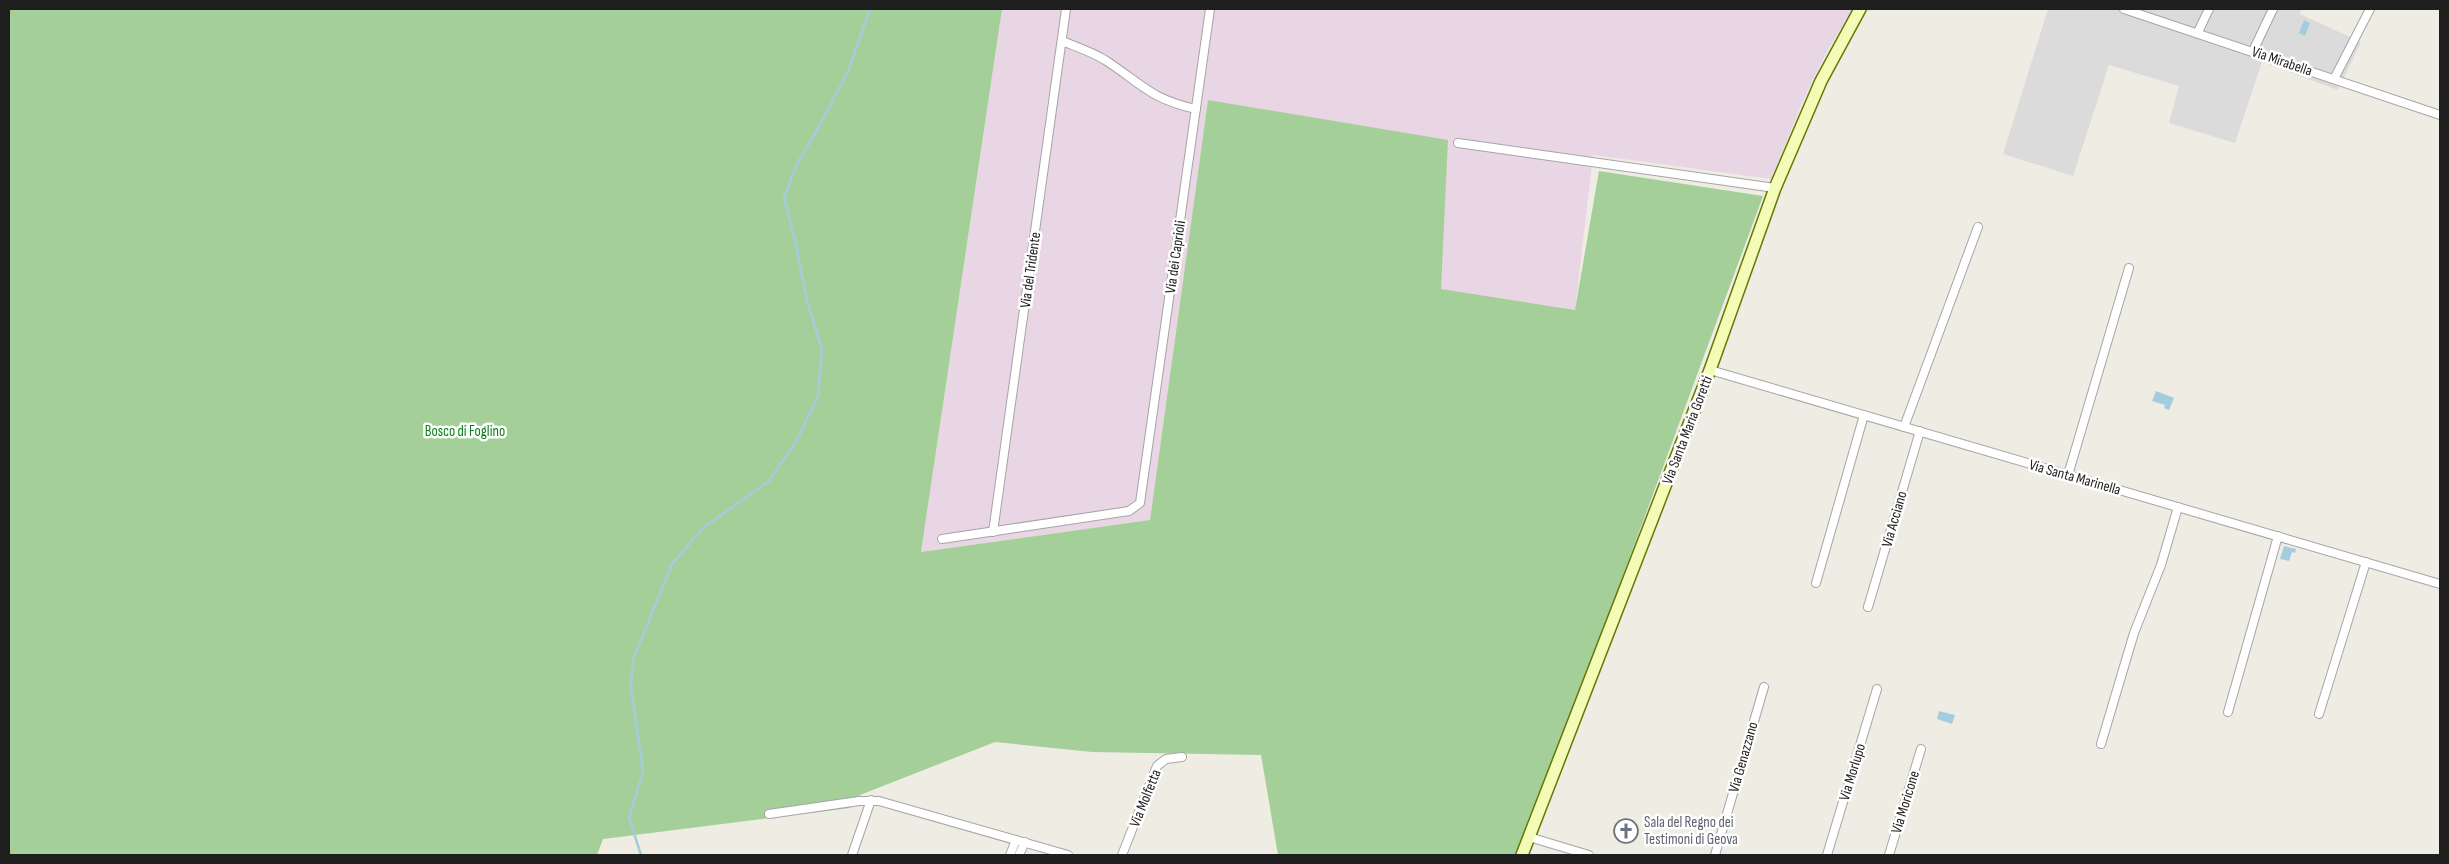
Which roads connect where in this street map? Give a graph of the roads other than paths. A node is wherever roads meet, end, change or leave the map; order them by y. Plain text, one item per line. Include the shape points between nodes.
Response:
1 (1066, 9) edge
2 (1210, 9) edge
3 (1860, 9) edge
4 (2124, 9) edge
5 (2209, 9) edge
6 (2273, 9) edge
7 (2370, 9) edge
8 (2198, 32) junction
9 (1062, 42) junction
10 (2254, 52) junction
11 (2334, 79) junction
12 (1196, 109) junction
13 (2440, 115) edge
14 (1458, 143) dead end
15 (1775, 188) junction
16 (1978, 227) dead end
17 (2130, 268) dead end
18 (1710, 370) junction
19 (1864, 415) junction
20 (1904, 427) junction
21 (1920, 431) junction
22 (2068, 475) junction
23 (2178, 507) junction
24 (993, 532) junction
25 (2278, 536) junction
26 (942, 539) dead end
27 (2366, 562) junction
28 (1816, 583) dead end
29 (2440, 584) edge
30 (1868, 607) dead end
31 (1764, 687) dead end
32 (1877, 689) dead end
33 (2228, 712) dead end
34 (2319, 714) dead end
35 (2101, 744) dead end
36 (1921, 749) dead end
37 (1182, 757) dead end
38 (871, 800) junction
39 (770, 814) dead end
40 (1529, 837) junction
41 (1016, 840) junction
42 (1025, 842) junction
43 (852, 855) edge
44 (1010, 855) edge
45 (1020, 855) edge
46 (1068, 855) edge
47 (1122, 855) edge
48 (1522, 855) edge
49 (1589, 855) edge
50 (1714, 855) edge
51 (1827, 855) edge
52 (1889, 855) edge

1 - 9 street, Via del Tridente
2 - 12 street, Via dei Caprioli
3 - 15 main road, Via Santa Maria Goretti via 1821,81
4 - 8 street, Via Mirabella
5 - 8 street
6 - 10 street
7 - 11 street
8 - 10 street, Via Mirabella
9 - 12 street via 1104,60 1157,98
9 - 24 street, Via del Tridente
10 - 11 street, Via Mirabella
11 - 13 street, Via Mirabella
12 - 24 street, Via dei Caprioli via 1138,506 1129,511
14 - 15 street
15 - 18 main road, Via Santa Maria Goretti
16 - 20 street
17 - 22 street
18 - 19 street, Via Santa Marinella
18 - 40 main road, Via Santa Maria Goretti
19 - 20 street, Via Santa Marinella
19 - 28 street
20 - 21 street, Via Santa Marinella
21 - 22 street, Via Santa Marinella
21 - 30 street, Via Acciano
22 - 23 street, Via Santa Marinella
23 - 25 street, Via Santa Marinella
23 - 35 street via 2161,565 2134,632
24 - 26 street
25 - 27 street, Via Santa Marinella
25 - 33 street
27 - 29 street, Via Santa Marinella
27 - 34 street
31 - 50 street, Via Genazzano
32 - 51 street, Via Morlupo
36 - 52 street, Via Moricone
37 - 47 street, Via Molfetta via 1166,758 1157,766
38 - 39 street
38 - 41 street
38 - 43 street
40 - 48 main road, Via Santa Maria Goretti
40 - 49 street
41 - 42 street
41 - 44 street
42 - 45 street
42 - 46 street

